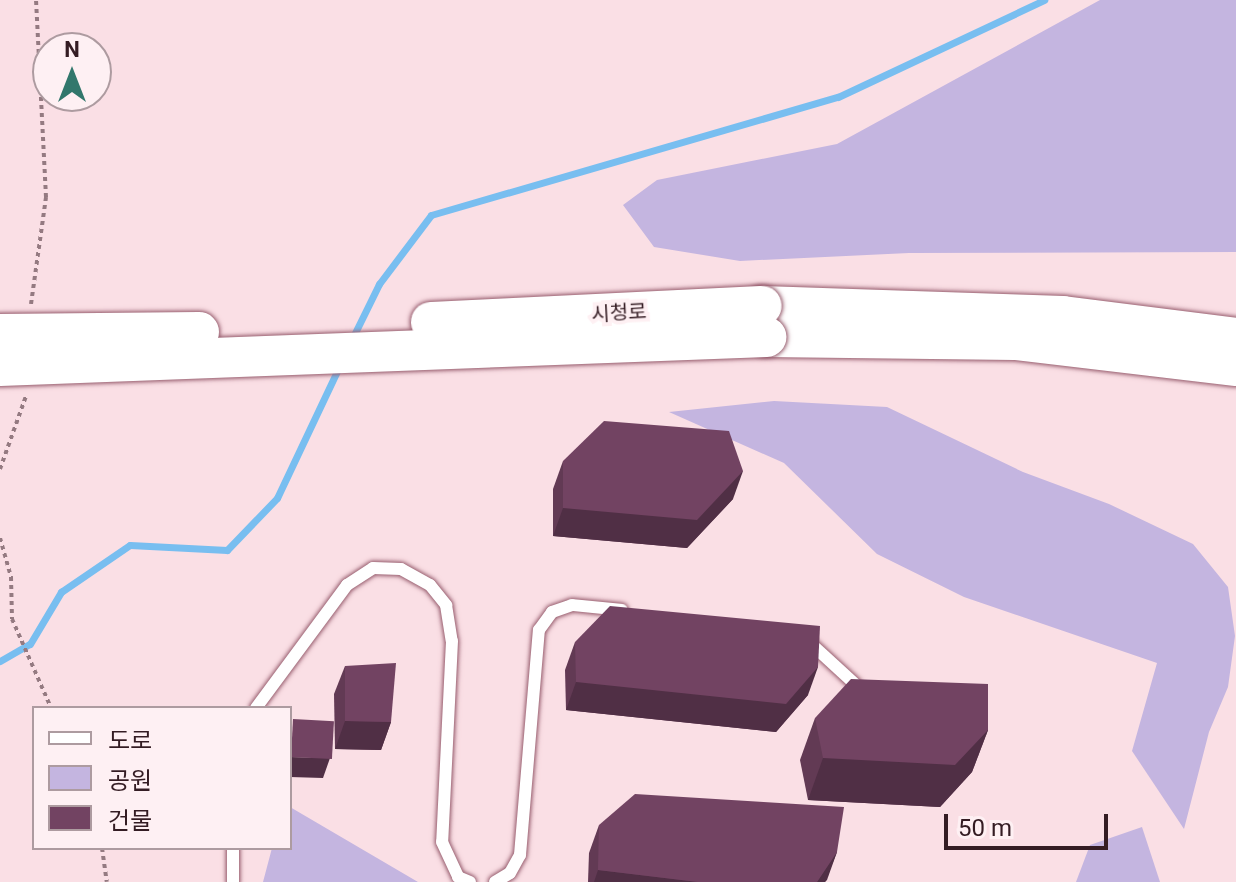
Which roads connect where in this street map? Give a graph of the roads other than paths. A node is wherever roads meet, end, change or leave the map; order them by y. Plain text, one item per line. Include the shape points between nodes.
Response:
1 (764, 322) junction
2 (0, 334) edge
3 (1236, 338) edge
4 (1236, 366) edge
5 (14, 378) edge
6 (635, 612) edge
7 (791, 633) edge
8 (856, 685) edge
9 (257, 706) edge
10 (233, 850) edge
11 (233, 882) edge
12 (470, 882) edge
13 (495, 882) edge

1 - 2 main road, 시청로, bridge
1 - 3 main road, 시청로 via 1063,316
1 - 4 main road, 시청로 via 1015,340
1 - 5 main road, 시청로, bridge
6 - 13 lane via 572,605 552,612 539,630 520,855 510,873
7 - 8 lane via 819,647
9 - 12 lane via 347,585 373,568 401,569 430,585 446,605 452,641 442,842 458,877
10 - 11 lane

